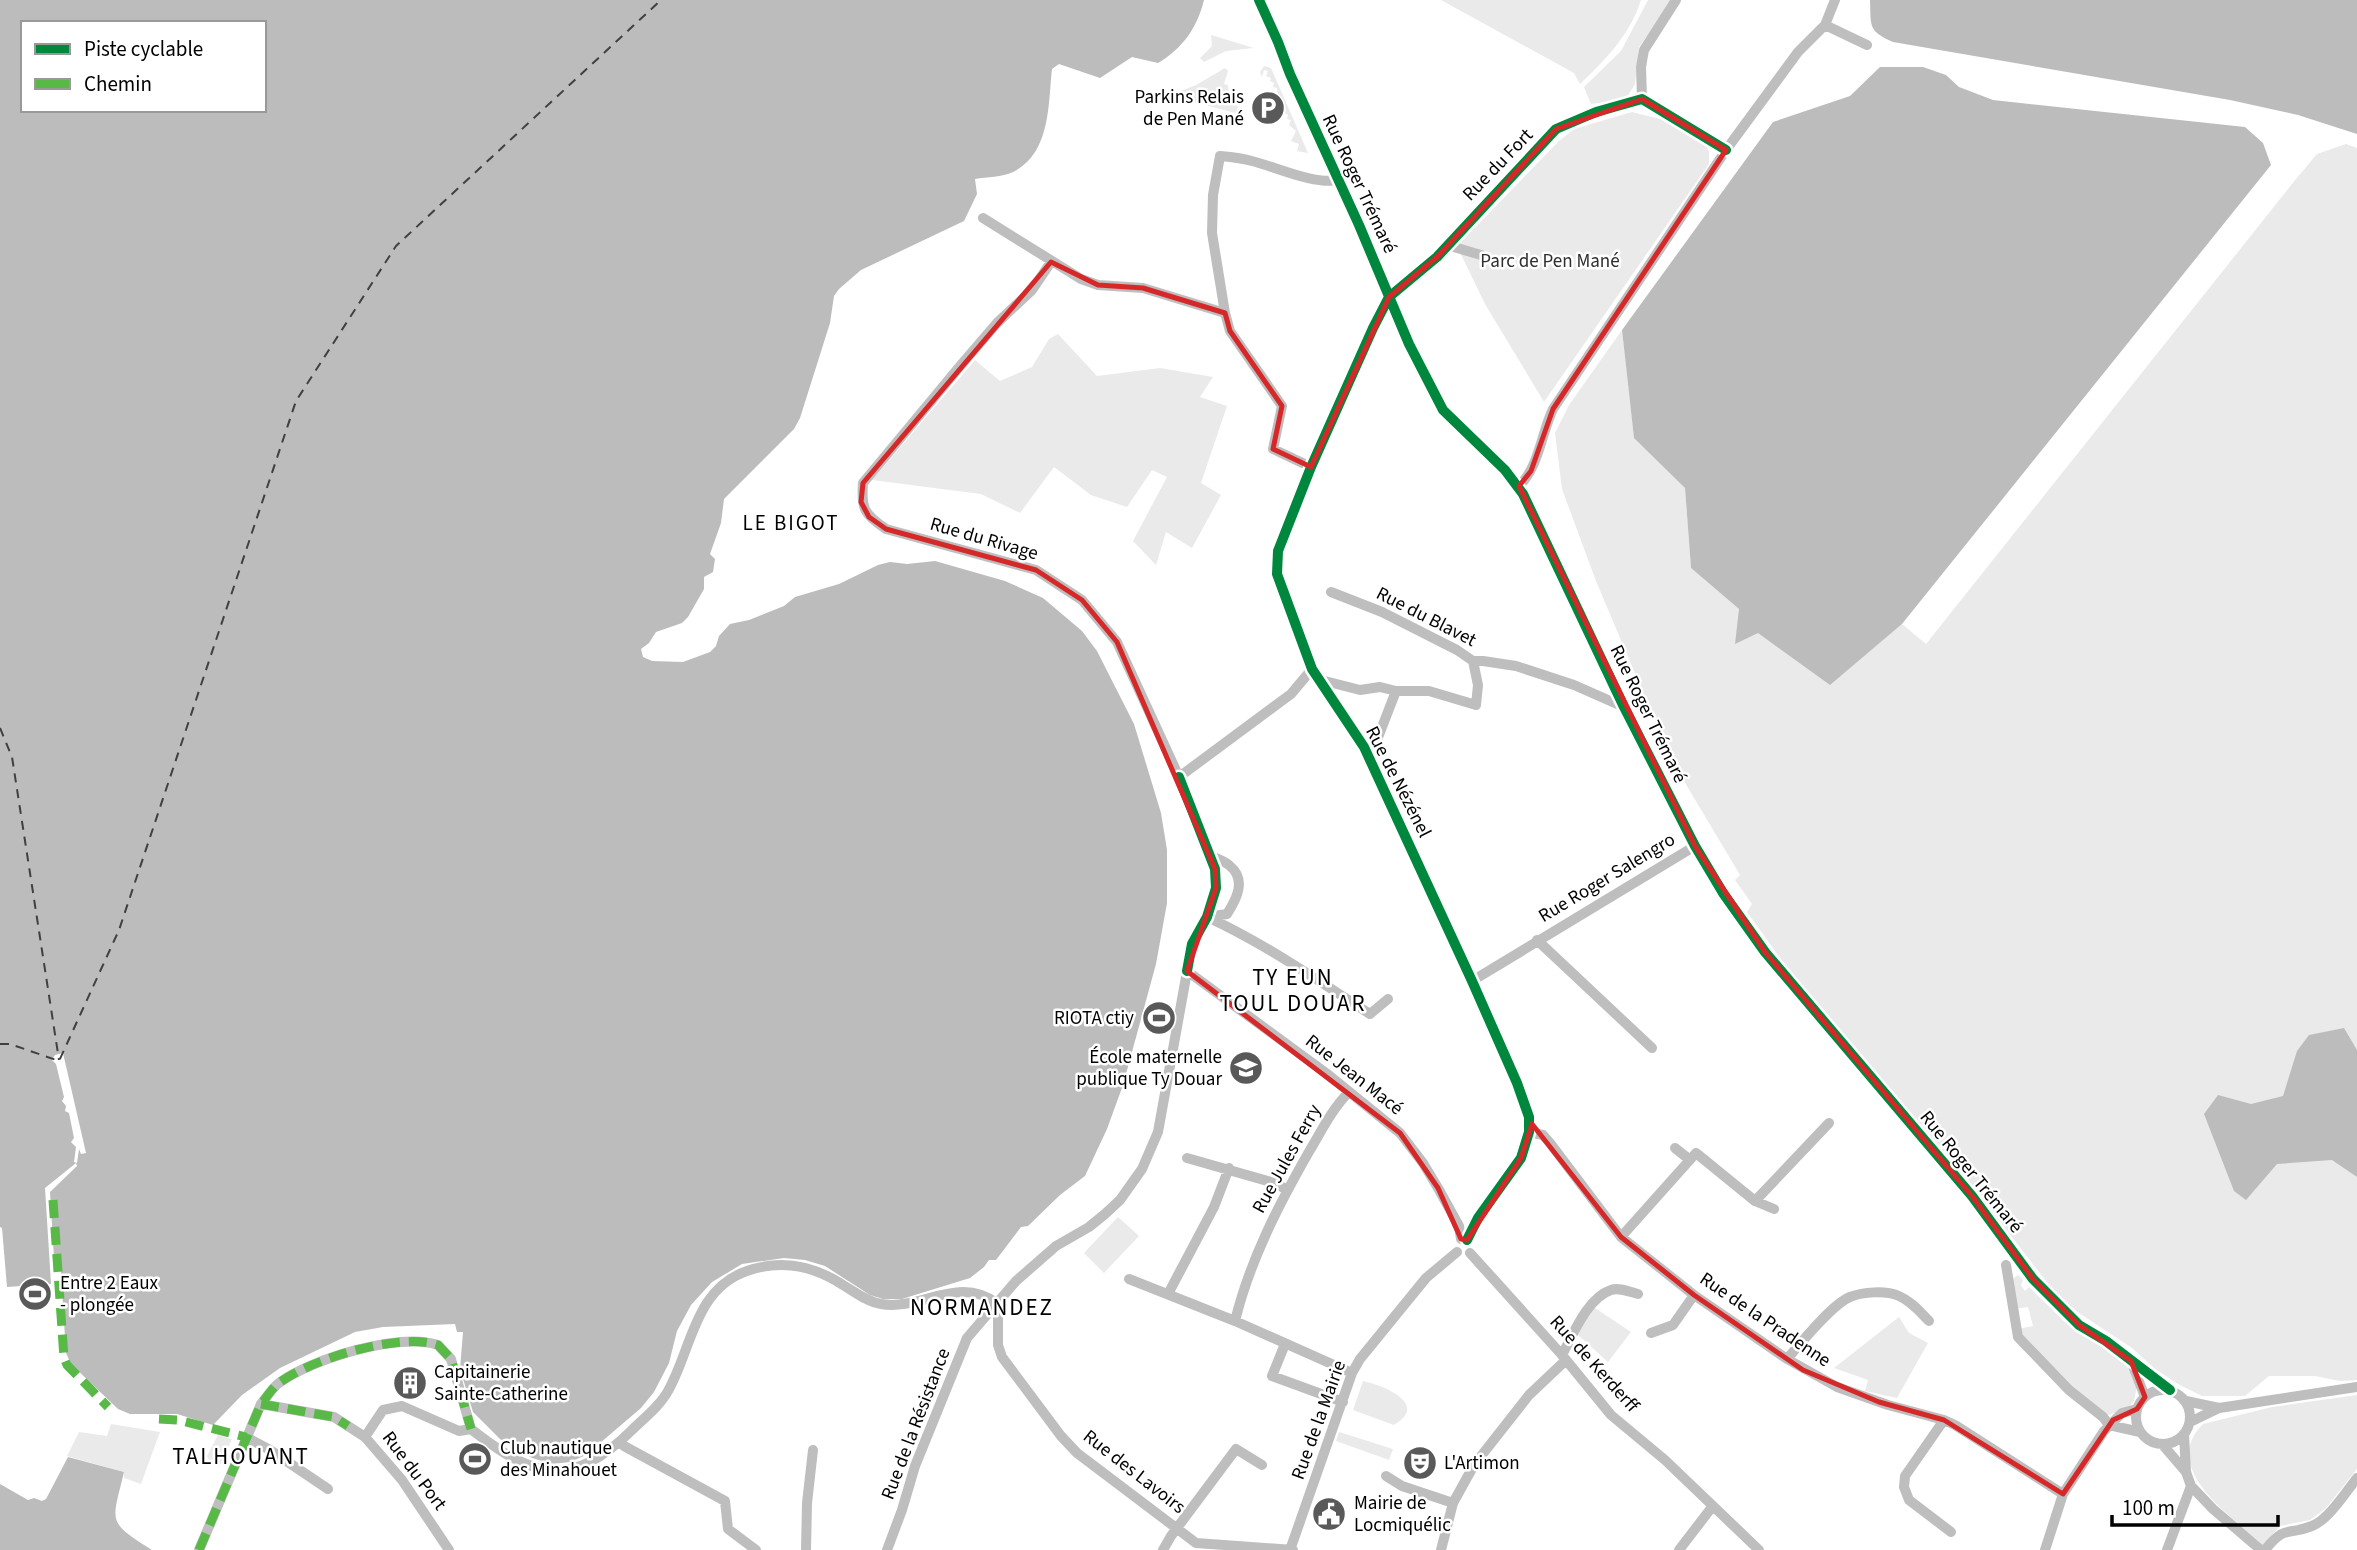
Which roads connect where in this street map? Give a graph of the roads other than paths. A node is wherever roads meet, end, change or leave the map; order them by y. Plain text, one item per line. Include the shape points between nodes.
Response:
1 (1259, 0) edge
2 (1676, 0) edge
3 (1835, 0) edge
4 (1825, 25) junction
5 (1867, 45) dead end
6 (1642, 99) junction
7 (1726, 150) junction
8 (1338, 180) junction
9 (983, 218) dead end
10 (1447, 245) junction
11 (1481, 255) dead end
12 (1051, 262) junction
13 (1389, 297) junction
14 (1225, 313) junction
15 (1311, 467) junction
16 (1518, 487) junction
17 (1331, 592) dead end
18 (1473, 661) junction
19 (1314, 674) junction
20 (1396, 691) junction
21 (1624, 707) junction
22 (1364, 747) junction
23 (1179, 777) junction
24 (1695, 846) junction
25 (1208, 855) junction
26 (1207, 917) junction
27 (1537, 940) junction
28 (1188, 971) junction
29 (1472, 981) junction
30 (1388, 999) dead end
31 (1652, 1048) dead end
32 (1349, 1092) junction
33 (1829, 1123) dead end
34 (1530, 1132) junction
35 (1675, 1147) dead end
36 (1187, 1158) dead end
37 (1690, 1160) junction
38 (1228, 1168) junction
39 (1286, 1189) junction
40 (1755, 1200) junction
41 (1774, 1209) dead end
42 (1621, 1237) junction
43 (1464, 1240) junction
44 (1457, 1252) junction
45 (1470, 1253) junction
46 (2006, 1265) dead end
47 (1129, 1279) dead end
48 (1168, 1294) junction
49 (1637, 1294) dead end
50 (1694, 1295) junction
51 (998, 1304) junction
52 (1235, 1321) junction
53 (1928, 1321) dead end
54 (1651, 1334) dead end
55 (1285, 1344) junction
56 (1564, 1358) junction
57 (1787, 1359) junction
58 (2132, 1361) junction
59 (1352, 1373) junction
60 (2357, 1387) edge
61 (2170, 1390) junction
62 (2145, 1397) junction
63 (2186, 1401) junction
64 (1343, 1402) junction
65 (261, 1404) junction
66 (2219, 1408) junction
67 (2137, 1409) junction
68 (1944, 1420) junction
69 (2190, 1422) junction
70 (2109, 1425) junction
71 (471, 1429) junction
72 (2140, 1432) junction
73 (2184, 1434) junction
74 (246, 1437) junction
75 (365, 1437) junction
76 (620, 1442) junction
77 (2162, 1444) junction
78 (813, 1450) dead end
79 (1262, 1465) dead end
80 (2186, 1472) junction
81 (1386, 1476) dead end
82 (2357, 1478) edge
83 (2191, 1486) junction
84 (328, 1489) dead end
85 (2063, 1494) junction
86 (1453, 1503) junction
87 (1712, 1507) junction
88 (1177, 1529) junction
89 (1951, 1532) dead end
90 (1199, 1548) edge
91 (199, 1550) edge
92 (449, 1550) edge
93 (756, 1550) edge
94 (806, 1550) edge
95 (887, 1550) edge
96 (1163, 1550) edge
97 (1291, 1550) edge
98 (1441, 1550) edge
99 (1679, 1550) edge
100 (1759, 1550) edge
101 (2045, 1550) edge
102 (2167, 1550) edge
103 (2263, 1550) edge

1 - 8 street, Rue Roger Trémaré
2 - 6 street via 1644,50
3 - 4 street
4 - 5 street
4 - 7 street via 1798,52
6 - 7 street
6 - 10 street, Rue du Fort via 1556,129
7 - 16 street via 1553,409 1531,471
8 - 13 street, Rue Roger Trémaré
8 - 14 street via 1330,182 1220,156 1212,233
9 - 12 street
10 - 11 street
10 - 13 street, Rue du Fort
12 - 14 street via 1098,285 1143,288
12 - 23 street, Rue du Rivage via 1032,290 961,365 863,483 861,502 869,517 886,529 1036,570 1082,600 1117,642
13 - 15 street, Rue de Nézénel
13 - 16 street, Rue Roger Trémaré via 1443,410
14 - 15 street via 1230,331 1282,406 1273,449
15 - 19 street, Rue de Nézénel via 1278,551 1277,574
16 - 21 street, Rue Roger Trémaré
17 - 18 street, Rue du Blavet via 1382,612
18 - 20 street via 1476,705 1429,691
18 - 21 street, Rue du Blavet via 1516,666
19 - 20 street via 1360,690 1380,687
19 - 22 street, Rue de Nézénel
19 - 23 street
20 - 22 street via 1377,740
21 - 24 street, Rue Roger Trémaré
22 - 29 street, Rue de Nézénel
23 - 25 street, Rue du Rivage
24 - 27 street, Rue Roger Salengro
24 - 58 street, Rue Roger Trémaré via 1765,953 1972,1196 2033,1279 2079,1325
25 - 26 street, Rue du Rivage via 1215,869 1216,888
25 - 26 street via 1231,866 1239,892 1227,914
26 - 28 street via 1192,944
26 - 30 street via 1287,960 1370,1014
27 - 29 street, Rue Roger Salengro
27 - 31 street, Rue Roger Salengro
28 - 32 street, Rue Jean Macé
28 - 51 street, Rue de la Résistance via 1158,1132 1142,1169 1120,1200 1089,1227 1056,1246 1016,1281
29 - 34 street, Rue de Nézénel via 1517,1083
32 - 39 street, Rue Jules Ferry via 1336,1105
32 - 43 street, Rue Jean Macé via 1401,1133 1438,1188
33 - 40 street
34 - 42 street, Rue de la Pradenne via 1543,1135 1550,1143
34 - 43 street via 1521,1158
35 - 37 street
36 - 38 street
37 - 40 street via 1696,1153
37 - 42 street
38 - 39 street
38 - 48 street via 1214,1207
39 - 52 street, Rue Jules Ferry via 1244,1284
40 - 41 street
42 - 50 street, Rue de la Pradenne
43 - 44 street via 1456,1245
43 - 45 street via 1472,1246
44 - 45 street via 1463,1256
44 - 59 street, Rue de la Mairie via 1422,1282
45 - 56 street, Rue de Kerderff
46 - 70 street, Rue Roger Trémaré via 2018,1337
47 - 48 street
48 - 52 street
49 - 56 street via 1611,1289 1590,1305
50 - 54 street via 1673,1325
50 - 57 street, Rue de la Pradenne
51 - 76 street via 971,1291 899,1306 879,1304 805,1266 746,1271 713,1295 696,1322 668,1392
51 - 88 street, Rue des Lavoirs via 1002,1357 1061,1436
51 - 95 street, Rue de la Résistance via 967,1338
52 - 55 street
53 - 57 street via 1900,1296 1848,1297
55 - 59 street
55 - 64 street via 1272,1376
56 - 86 street via 1474,1465
56 - 87 street, Rue de Kerderff via 1611,1415
57 - 68 street, Rue de la Pradenne via 1837,1387
58 - 61 street, Rue Roger Trémaré
58 - 62 street
59 - 64 street, Rue de la Mairie
60 - 66 street
61 - 62 street
61 - 63 street
62 - 67 street
63 - 66 street
63 - 69 street
64 - 97 street, Rue de la Mairie
65 - 71 street via 278,1384 333,1358 379,1344 432,1343 451,1359
65 - 74 street
65 - 75 street, Rue du Port via 334,1417
66 - 69 street
67 - 70 street via 2122,1413
67 - 72 street
68 - 85 street, Rue de la Pradenne
68 - 89 street via 1905,1476 1904,1487 1909,1500
69 - 73 street
70 - 72 street
70 - 85 street
71 - 75 street via 458,1431 402,1406 383,1410
71 - 76 street via 518,1462 549,1471 575,1468
72 - 77 street
73 - 77 street
73 - 80 street
74 - 84 street
74 - 91 street
75 - 92 street, Rue du Port via 402,1480
76 - 93 street via 725,1501 728,1529
77 - 80 street
78 - 94 street
79 - 88 street via 1236,1449
80 - 83 street
81 - 86 street
82 - 103 street via 2313,1526 2282,1532
83 - 102 street
83 - 103 street
85 - 101 street
86 - 98 street
87 - 99 street
87 - 100 street, Rue de Kerderff
88 - 90 street, Rue des Lavoirs
88 - 96 street
90 - 97 street, Rue des Lavoirs

